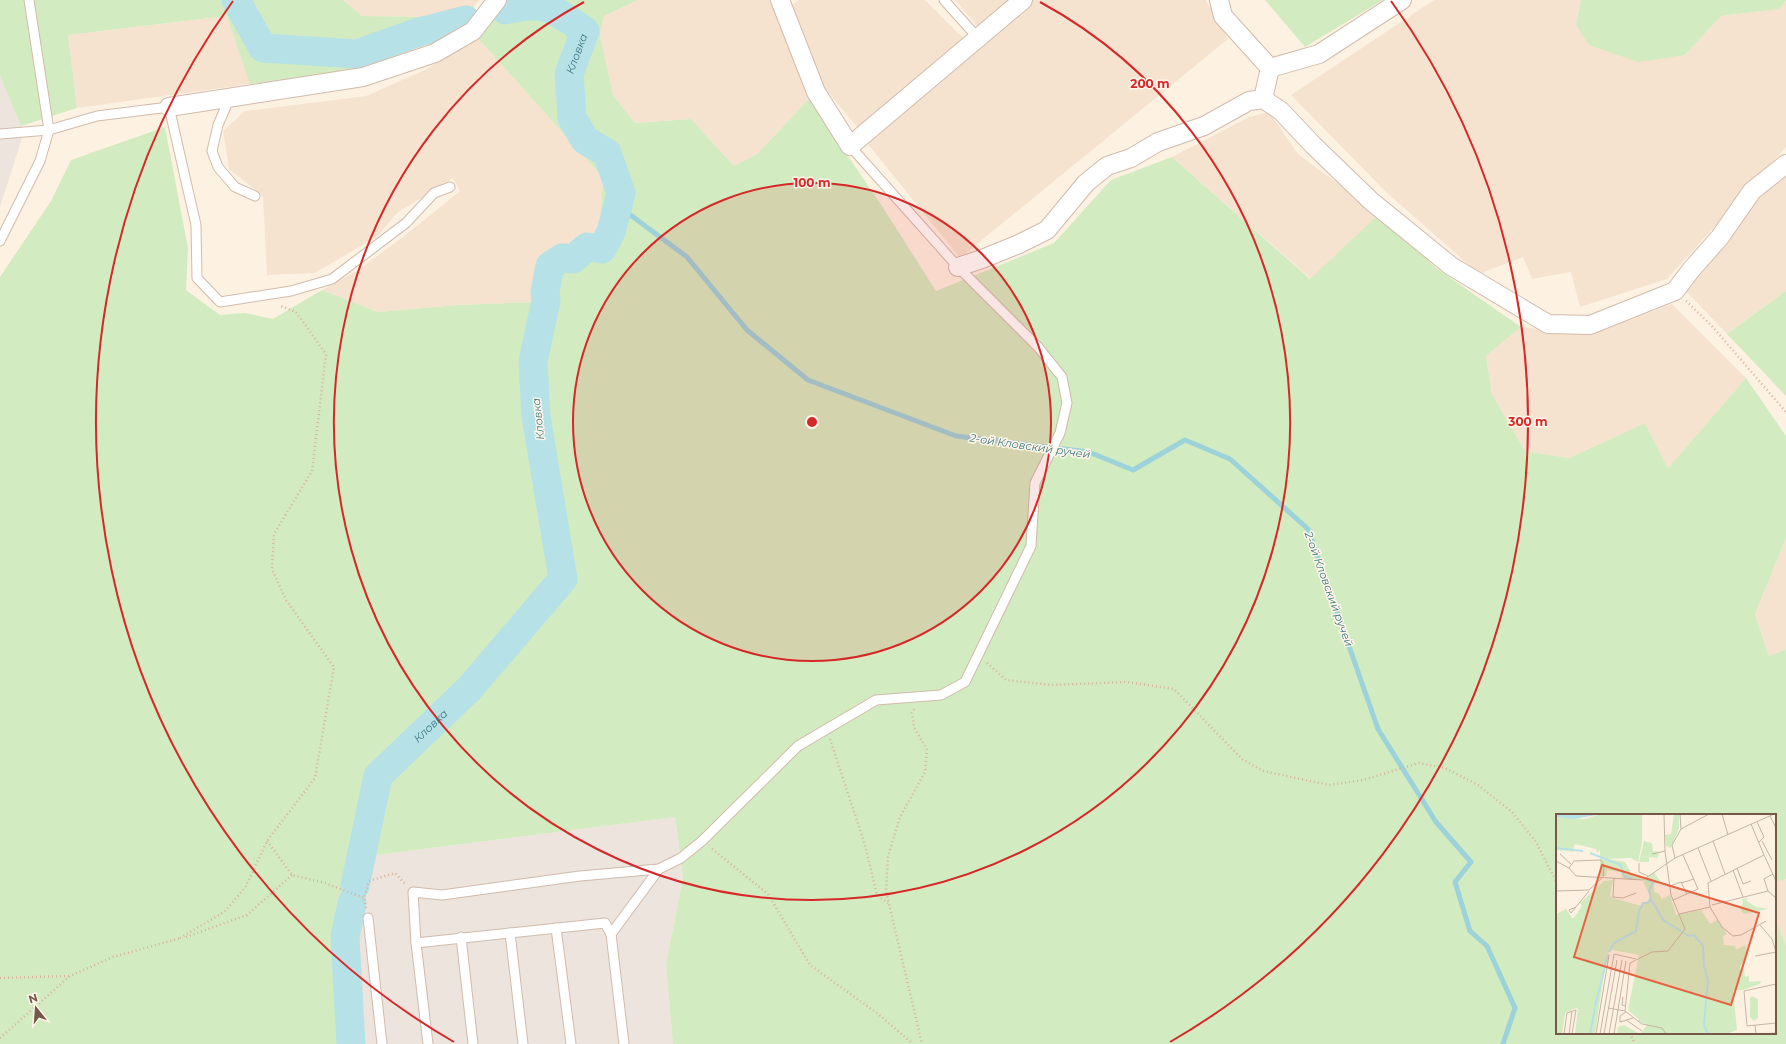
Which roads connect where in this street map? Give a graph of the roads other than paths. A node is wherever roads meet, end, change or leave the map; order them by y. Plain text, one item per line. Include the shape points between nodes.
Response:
1 (29, 0) edge
2 (497, 0) edge
3 (780, 0) edge
4 (944, 0) edge
5 (1023, 0) edge
6 (1219, 0) edge
7 (1402, 0) edge
8 (978, 38) junction
9 (1270, 68) junction
10 (230, 97) junction
11 (1262, 99) junction
12 (169, 107) junction
13 (49, 130) junction
14 (0, 134) edge
15 (850, 146) junction
16 (1786, 164) edge
17 (450, 187) dead end
18 (255, 196) dead end
19 (0, 241) edge
20 (958, 267) junction
21 (659, 869) junction
22 (368, 918) road end
23 (556, 928) junction
24 (510, 933) junction
25 (611, 934) junction
26 (461, 937) junction
27 (416, 943) junction
28 (382, 1044) edge
29 (428, 1044) edge
30 (473, 1044) edge
31 (524, 1044) edge
32 (571, 1044) edge
33 (624, 1044) edge

1 - 13 lane
2 - 10 street via 473,31 435,54 363,77
3 - 15 street via 816,92
4 - 8 lane
5 - 8 street
6 - 9 street via 1223,16
7 - 9 street via 1318,54
8 - 15 street
9 - 11 street
10 - 12 street
10 - 18 lane via 218,125 212,150 218,167 234,187
11 - 16 street via 1281,111 1313,146 1371,200 1451,266 1548,324 1590,325 1675,291 1720,237 1752,191
11 - 20 street via 1249,101 1204,126 1158,142 1131,158 1107,166 1086,183 1047,230 1005,250
12 - 13 lane via 98,116
12 - 17 lane via 196,225 197,278 220,302 291,291 332,279 406,223 434,193
13 - 14 lane
13 - 19 lane via 40,161
15 - 20 lane
20 - 21 lane via 1038,347 1062,377 1067,403 1060,433 1035,483 1031,546 965,682 941,695 876,700 798,746 702,841 681,858
21 - 25 lane
21 - 27 lane via 580,876 442,895 413,892
22 - 28 lane
23 - 24 lane
23 - 25 lane via 605,923
23 - 32 lane
24 - 26 lane
24 - 31 lane
25 - 33 lane
26 - 27 lane
26 - 30 lane
27 - 29 lane

